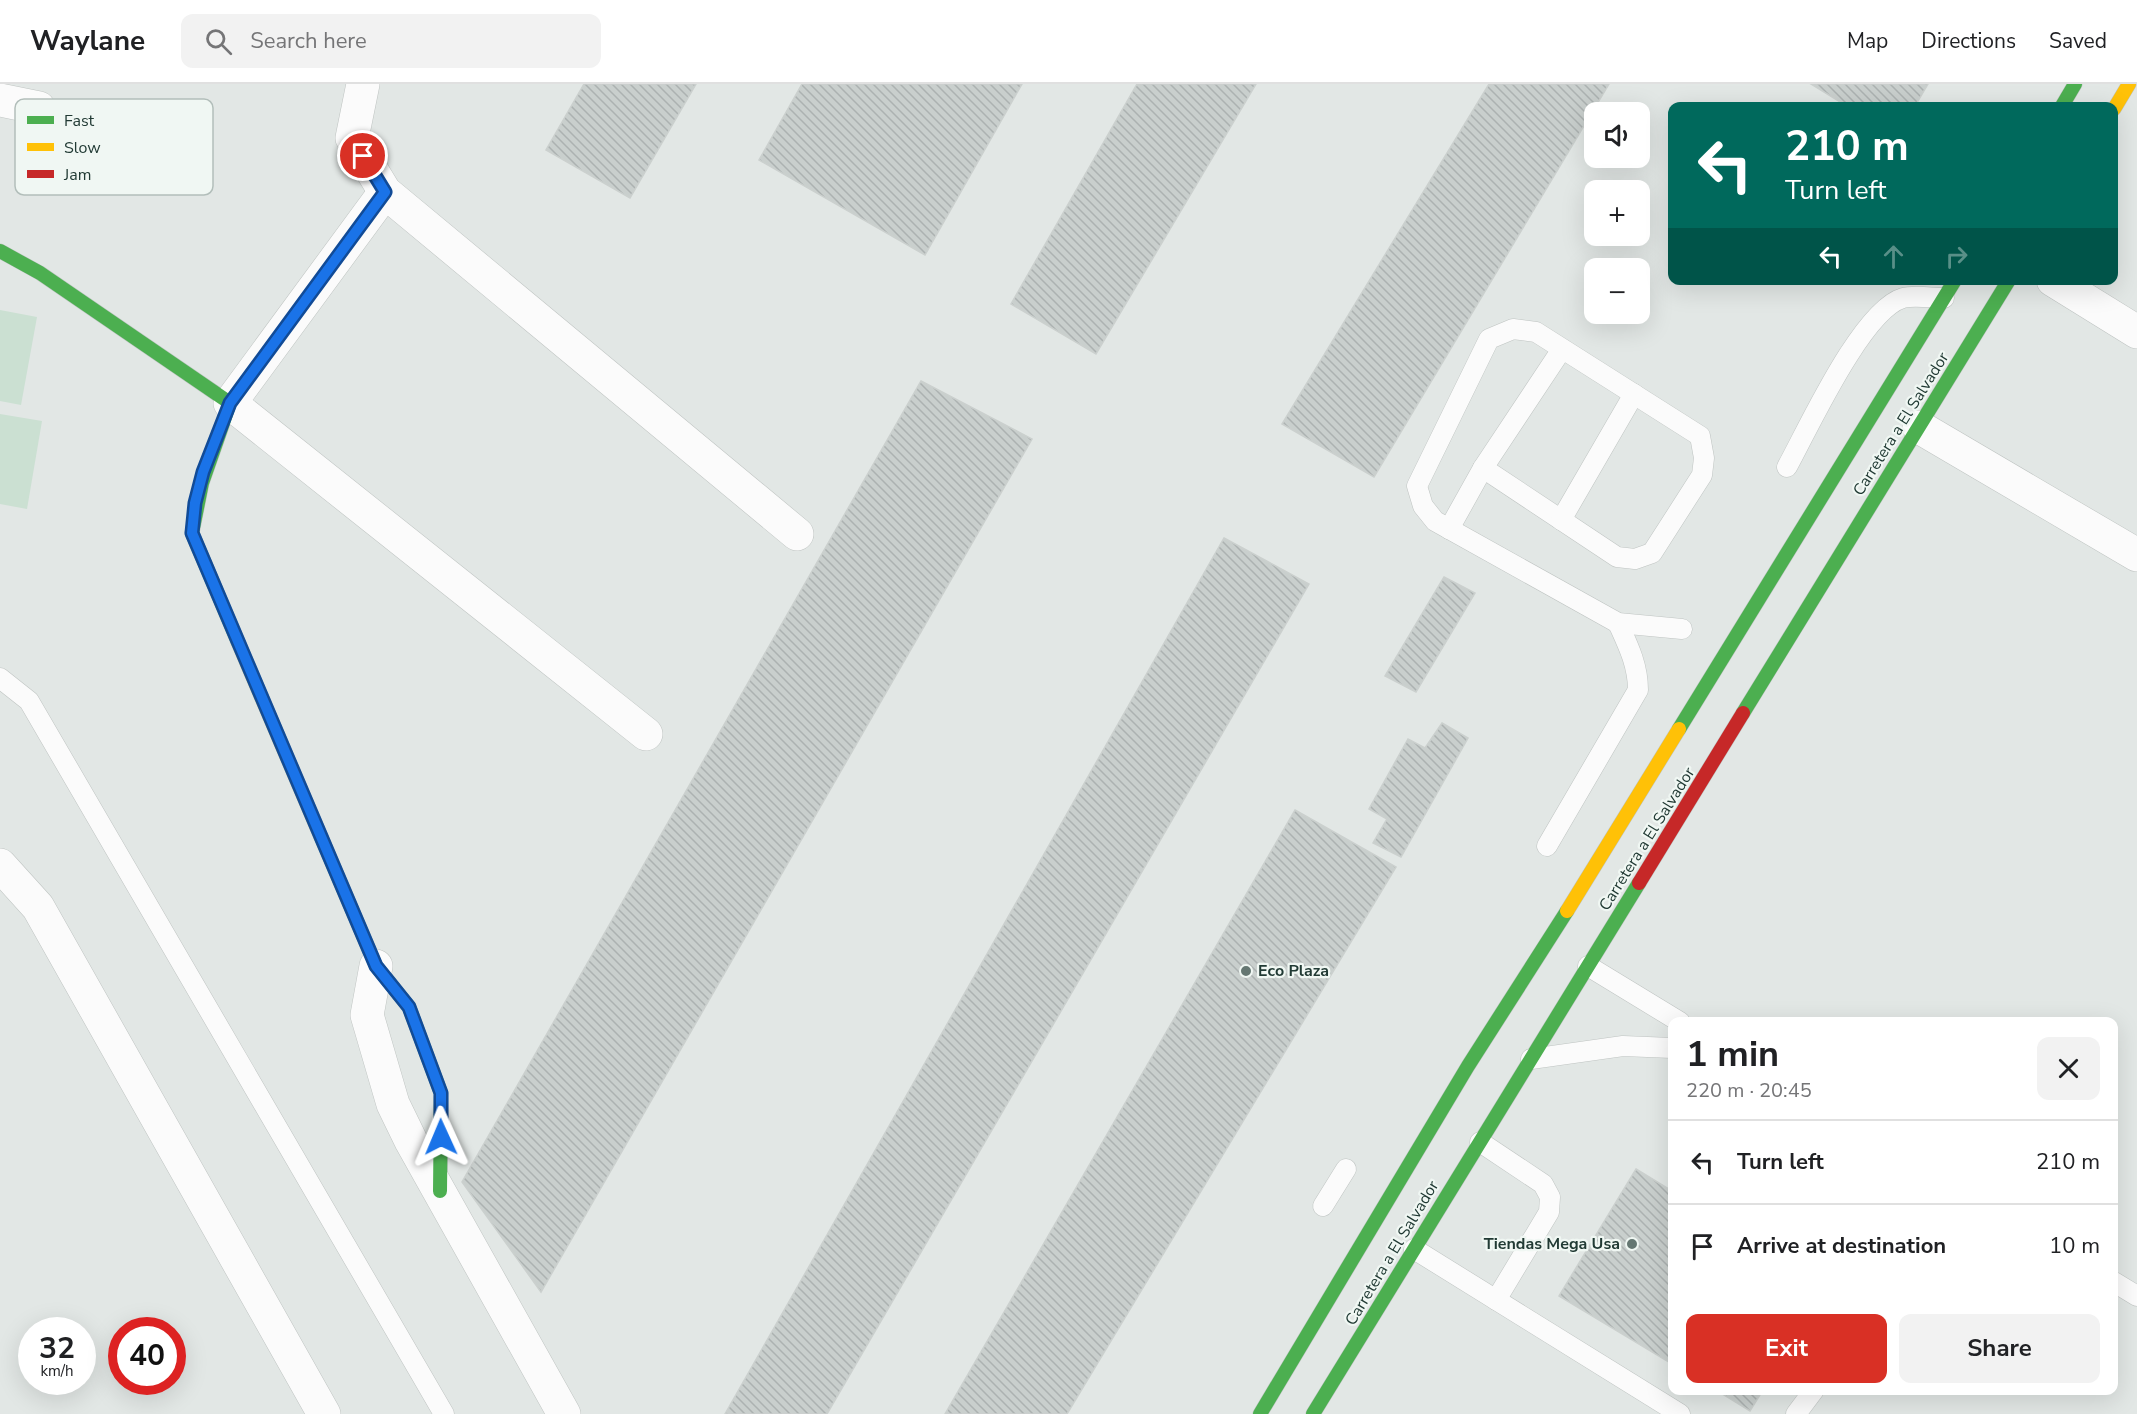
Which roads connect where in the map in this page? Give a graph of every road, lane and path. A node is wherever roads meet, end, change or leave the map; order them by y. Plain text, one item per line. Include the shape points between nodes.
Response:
1 (363, 84) edge
2 (2075, 84) edge
3 (2129, 84) edge
4 (0, 100) edge
5 (2064, 102) edge
6 (2118, 102) edge
7 (15, 103) edge
8 (385, 192) junction
9 (0, 251) edge
10 (1952, 285) edge
11 (2006, 285) edge
12 (2061, 285) edge
13 (1944, 298) junction
14 (2137, 332) edge
15 (1562, 349) junction
16 (1634, 394) junction
17 (230, 403) junction
18 (1919, 427) junction
19 (1787, 467) dead end
20 (1483, 468) junction
21 (1561, 520) junction
22 (1449, 529) junction
23 (797, 534) dead end
24 (2137, 555) edge
25 (1618, 622) junction
26 (1682, 628) dead end
27 (0, 678) edge
28 (646, 734) dead end
29 (1547, 846) dead end
30 (0, 866) edge
31 (376, 966) junction
32 (1588, 966) junction
33 (1672, 1017) edge
34 (1668, 1048) edge
35 (1531, 1059) junction
36 (1480, 1142) junction
37 (1346, 1169) dead end
38 (440, 1191) junction
39 (1323, 1206) dead end
40 (1414, 1249) junction
41 (2118, 1284) edge
42 (2137, 1296) edge
43 (1496, 1300) junction
44 (1810, 1395) edge
45 (324, 1414) edge
46 (444, 1414) edge
47 (564, 1414) edge
48 (1260, 1414) edge
49 (1313, 1414) edge
50 (1680, 1414) edge
51 (1796, 1414) edge

1 - 8 street via 352,138
2 - 5 main road
3 - 6 main road
4 - 7 street
8 - 17 street
8 - 23 street
9 - 17 main road via 40,273
10 - 13 main road, Carretera a El Salvador
11 - 18 main road, Carretera a El Salvador
12 - 14 street
13 - 19 lane via 1902,298 1875,318 1853,346
13 - 48 main road, Carretera a El Salvador via 1468,1066
15 - 16 lane
15 - 20 lane
15 - 22 lane via 1536,332 1524,330 1513,329 1489,339 1418,486 1422,506
16 - 21 lane
16 - 21 lane via 1700,435 1702,476 1652,553 1635,559 1617,557
17 - 28 street
17 - 31 main road via 203,472 192,533
18 - 24 street
18 - 32 main road, Carretera a El Salvador
20 - 21 lane
20 - 22 lane
22 - 25 lane
25 - 26 lane
25 - 29 lane via 1638,673 1638,690
27 - 46 lane via 29,701
30 - 45 street via 38,907
31 - 38 street via 367,1015 393,1104
31 - 38 main road via 409,1007 441,1093
32 - 33 lane
32 - 35 main road, Carretera a El Salvador
34 - 35 lane via 1623,1046
35 - 36 main road, Carretera a El Salvador
36 - 40 main road, Carretera a El Salvador
36 - 43 lane via 1543,1184 1550,1197 1549,1212
37 - 39 lane
38 - 47 street
40 - 43 lane
40 - 49 main road, Carretera a El Salvador
41 - 42 lane
43 - 50 lane
44 - 51 lane

